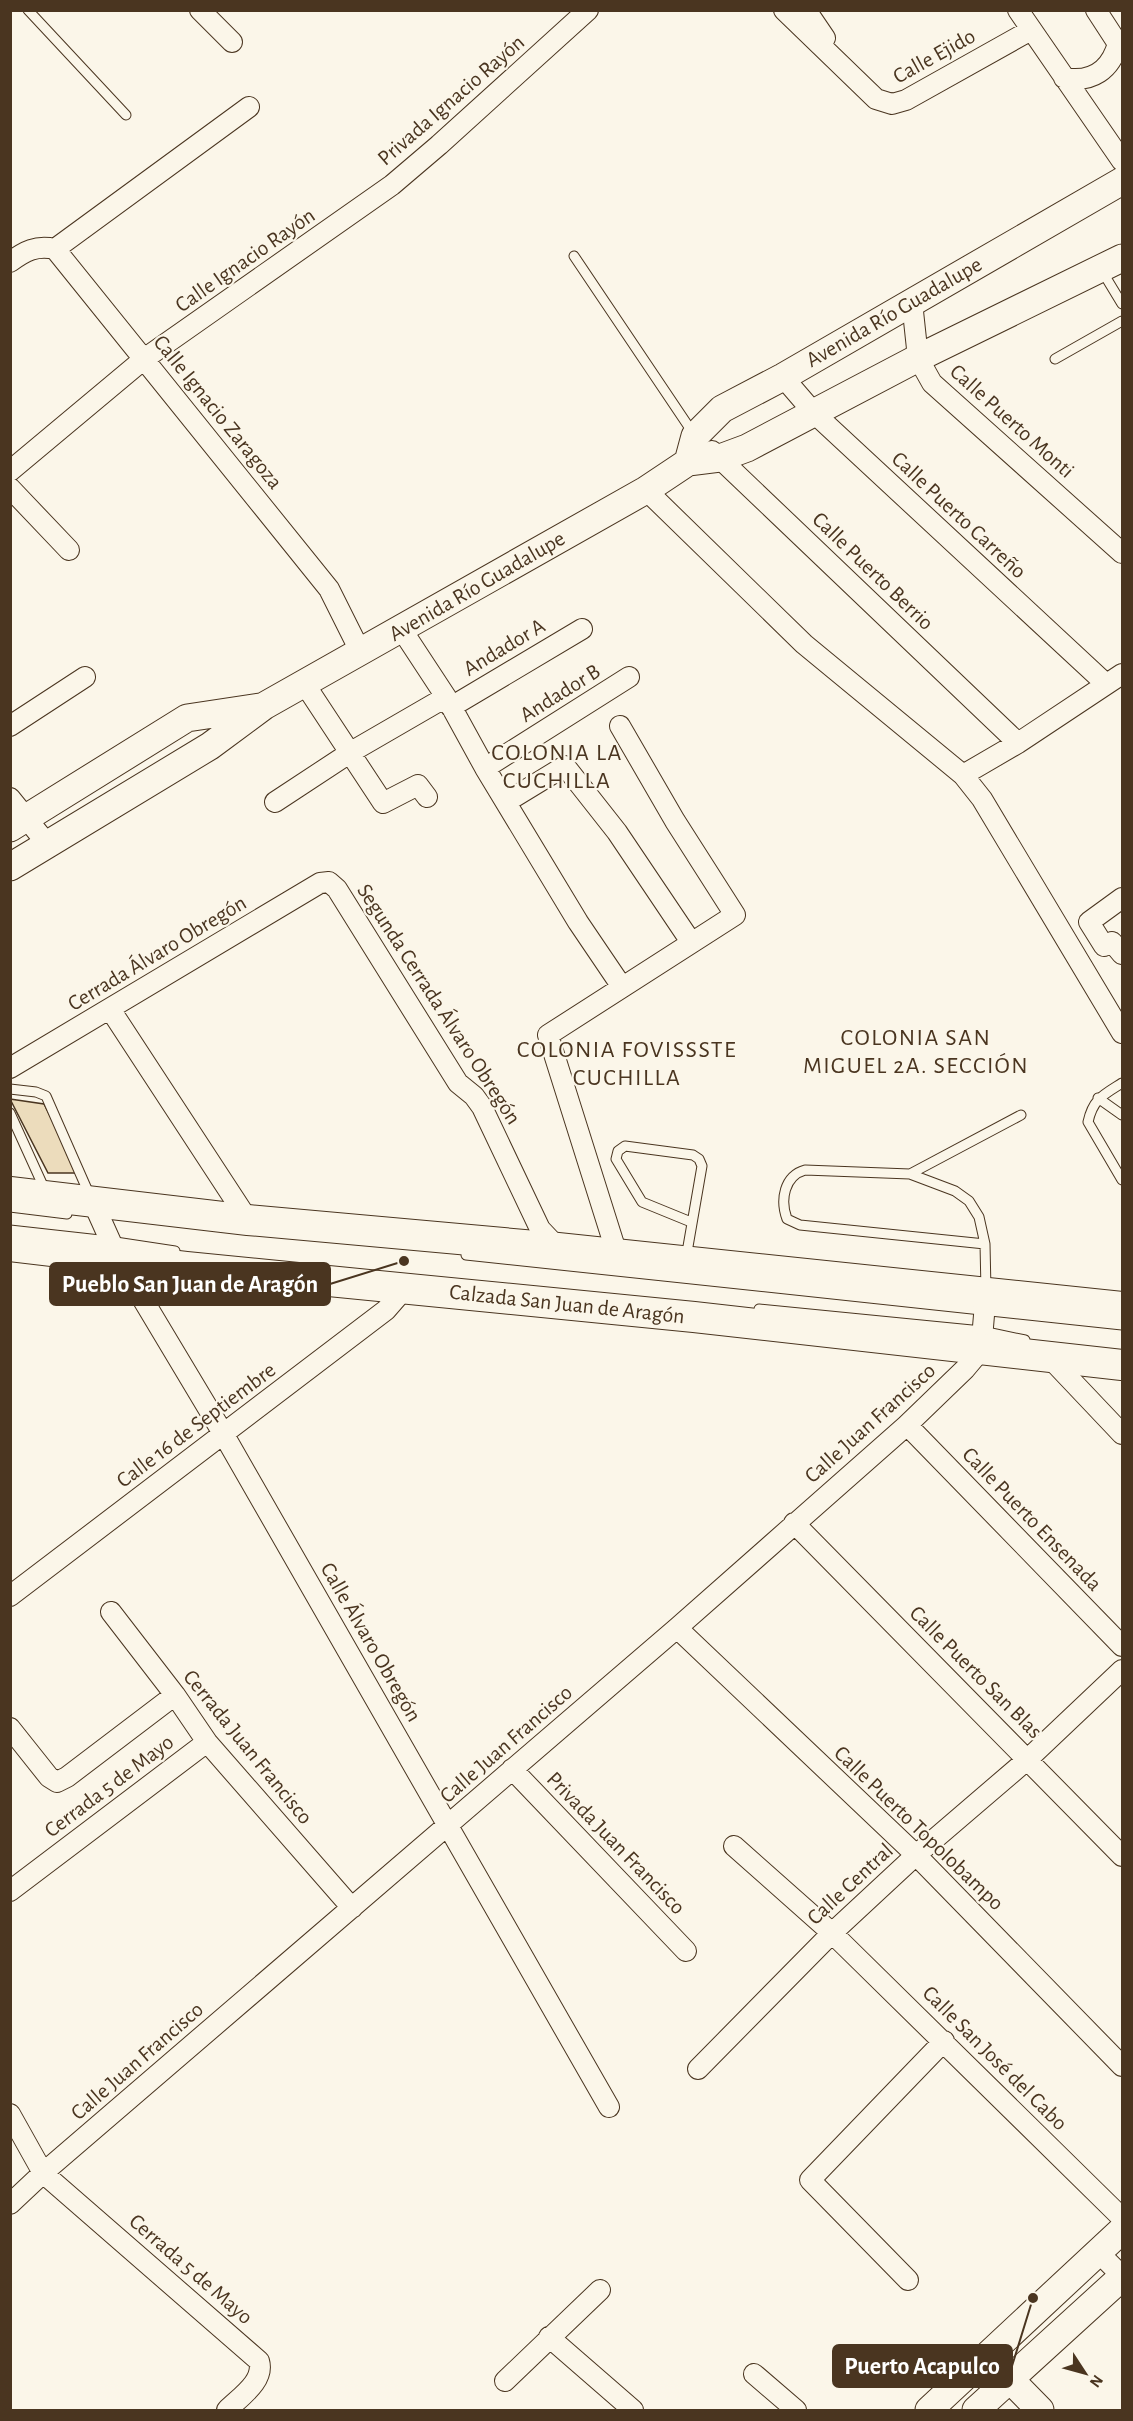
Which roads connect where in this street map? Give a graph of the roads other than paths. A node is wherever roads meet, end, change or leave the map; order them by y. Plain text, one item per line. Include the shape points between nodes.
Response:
1 (28, 10) edge
2 (200, 10) edge
3 (588, 10) edge
4 (784, 10) edge
5 (806, 10) edge
6 (1018, 10) edge
7 (1096, 10) edge
8 (1031, 30) junction
9 (232, 42) dead end
10 (1120, 47) edge
11 (1064, 78) junction
12 (853, 79) junction
13 (249, 107) dead end
14 (126, 115) dead end
15 (1122, 161) edge
16 (1122, 181) edge
17 (343, 221) joint
18 (55, 249) junction
19 (574, 256) dead end
20 (10, 262) edge
21 (1112, 263) edge
22 (912, 302) junction
23 (1122, 304) edge
24 (1122, 321) edge
25 (918, 358) junction
26 (144, 359) junction
27 (1055, 360) dead end
28 (783, 376) junction
29 (814, 413) junction
30 (695, 436) junction
31 (720, 458) junction
32 (688, 462) junction
33 (10, 471) edge
34 (10, 488) edge
35 (646, 490) junction
36 (69, 550) dead end
37 (1122, 553) edge
38 (582, 629) dead end
39 (402, 630) junction
40 (360, 651) junction
41 (85, 677) dead end
42 (629, 677) dead end
43 (1114, 679) edge
44 (304, 683) junction
45 (449, 702) junction
46 (264, 706) junction
47 (10, 726) edge
48 (620, 726) dead end
49 (1018, 743) junction
50 (351, 752) junction
51 (485, 768) junction
52 (963, 775) junction
53 (427, 797) dead end
54 (10, 798) edge
55 (274, 802) dead end
56 (506, 802) junction
57 (19, 823) edge
58 (48, 845) junction
59 (10, 867) edge
60 (329, 882) joint
61 (1122, 898) edge
62 (692, 942) junction
63 (1122, 954) edge
64 (622, 987) junction
65 (110, 1009) junction
66 (1122, 1033) edge
67 (10, 1068) edge
68 (1122, 1083) edge
69 (10, 1089) edge
70 (1098, 1098) junction
71 (10, 1113) edge
72 (1122, 1114) edge
73 (1021, 1115) dead end
74 (910, 1174) junction
75 (1122, 1180) edge
76 (10, 1192) edge
77 (48, 1196) junction
78 (10, 1207) edge
79 (93, 1213) junction
80 (248, 1220) junction
81 (691, 1222) junction
82 (10, 1230) edge
83 (985, 1244) junction
84 (10, 1246) edge
85 (558, 1248) junction
86 (113, 1249) junction
87 (187, 1253) dead end
88 (451, 1253) dead end
89 (617, 1254) junction
90 (686, 1260) junction
91 (406, 1287) junction
92 (986, 1301) junction
93 (1122, 1307) edge
94 (745, 1308) dead end
95 (1122, 1325) edge
96 (981, 1341) junction
97 (1042, 1350) junction
98 (1122, 1365) edge
99 (907, 1425) junction
100 (1122, 1434) edge
101 (224, 1435) junction
102 (794, 1523) junction
103 (10, 1596) edge
104 (111, 1612) dead end
105 (677, 1628) junction
106 (1122, 1646) edge
107 (1122, 1670) edge
108 (175, 1695) junction
109 (10, 1728) edge
110 (207, 1742) junction
111 (1028, 1759) junction
112 (512, 1769) junction
113 (449, 1825) junction
114 (734, 1846) dead end
115 (916, 1855) junction
116 (1122, 1856) edge
117 (10, 1891) edge
118 (352, 1908) junction
119 (832, 1933) junction
120 (686, 1951) dead end
121 (944, 2041) junction
122 (1122, 2066) edge
123 (698, 2069) dead end
124 (609, 2108) dead end
125 (10, 2114) edge
126 (43, 2173) junction
127 (10, 2204) edge
128 (1122, 2218) edge
129 (1122, 2230) edge
130 (1100, 2253) junction
131 (1122, 2277) edge
132 (908, 2280) dead end
133 (600, 2290) dead end
134 (549, 2337) junction
135 (987, 2356) junction
136 (754, 2374) dead end
137 (962, 2379) junction
138 (1009, 2379) junction
139 (504, 2381) dead end
140 (984, 2408) edge
141 (227, 2410) edge
142 (633, 2410) edge
143 (796, 2410) edge
144 (929, 2410) edge
145 (1040, 2410) edge

1 - 14 lane
2 - 9 street
3 - 17 street, Privada Ignacio Rayón via 439,145
4 - 12 street, Calle Ejido
5 - 12 street
6 - 8 street
7 - 10 street
8 - 11 street
8 - 12 street, Calle Ejido via 899,104 884,103
10 - 11 street via 1099,74 1076,81
11 - 15 street
13 - 18 street
16 - 22 street, Avenida Río Guadalupe
17 - 26 street, Calle Ignacio Rayón
18 - 20 street via 30,249
18 - 26 street, Calle Ignacio Zaragoza
19 - 30 lane
21 - 23 lane
21 - 25 street, Avenida Río Guadalupe
22 - 25 street, Calle Puerto Monti
22 - 28 street, Avenida Río Guadalupe
24 - 27 lane
25 - 29 street, Avenida Río Guadalupe
25 - 37 street, Calle Puerto Monti via 932,383
26 - 33 street, Calle Ignacio Rayón
26 - 40 street, Calle Ignacio Zaragoza via 329,589
28 - 29 street, Calle Puerto Carreño
28 - 30 street, Avenida Río Guadalupe via 722,409
29 - 31 street, Avenida Río Guadalupe
29 - 43 street, Calle Puerto Carreño
30 - 31 street, Calle Puerto Berrio
30 - 32 street, Avenida Río Guadalupe
31 - 32 street, Avenida Río Guadalupe
31 - 49 street, Calle Puerto Berrio
32 - 35 street, Avenida Río Guadalupe
34 - 36 street
35 - 39 street, Avenida Río Guadalupe
35 - 52 street via 804,644
38 - 45 street, Andador A
39 - 40 street, Avenida Río Guadalupe
39 - 45 street
40 - 44 street, Avenida Río Guadalupe
41 - 47 street
42 - 51 street, Andador B
43 - 49 street
44 - 46 street, Avenida Río Guadalupe
44 - 50 street
45 - 50 street, Andador A
45 - 51 street
46 - 57 street, Avenida Río Guadalupe via 187,717
46 - 58 street, Avenida Río Guadalupe via 210,746
48 - 62 street via 735,915
49 - 52 street
50 - 53 street via 383,803 418,784
50 - 55 street, Andador A
51 - 56 street
52 - 66 street via 982,799
54 - 57 street
56 - 62 street via 565,766 617,832
56 - 64 street
57 - 58 street
58 - 59 street, Avenida Río Guadalupe
60 - 65 street, Cerrada Álvaro Obregón
60 - 85 street, Segunda Cerrada Álvaro Obregón via 458,1083 482,1107 540,1229
61 - 63 street via 1089,921 1104,946 1112,942
62 - 64 street
64 - 89 street via 548,1035
65 - 67 street, Cerrada Álvaro Obregón
65 - 80 street
68 - 70 lane
69 - 79 lane via 46,1096
70 - 72 lane
70 - 75 lane via 1088,1122
71 - 77 lane
73 - 74 lane
74 - 83 lane via 955,1191 969,1201 979,1217
74 - 83 lane via 795,1172 787,1182 783,1208 787,1219 800,1225
76 - 77 main road
77 - 79 main road
78 - 79 lane
79 - 80 main road
79 - 86 street, Calle Álvaro Obregón
80 - 85 main road
81 - 81 lane via 702,1166 699,1160 693,1155 625,1146 618,1151 616,1159 639,1200
81 - 90 lane
82 - 86 lane
83 - 92 lane
84 - 86 main road, Calzada San Juan de Aragón
85 - 89 main road
86 - 87 lane
86 - 91 main road, Calzada San Juan de Aragón via 186,1267
86 - 101 street, Calle Álvaro Obregón
88 - 92 lane
89 - 90 main road
90 - 92 main road
91 - 96 main road, Calzada San Juan de Aragón
91 - 101 street, Calle 16 de Septiembre via 386,1310
92 - 93 main road
92 - 95 lane
92 - 96 street
94 - 96 lane
96 - 97 main road, Calzada San Juan de Aragón
96 - 99 street, Calle Juan Francisco via 965,1369
97 - 98 main road, Calzada San Juan de Aragón
97 - 100 street
99 - 102 street, Calle Juan Francisco
99 - 106 street, Calle Puerto Ensenada
101 - 103 street, Calle 16 de Septiembre
101 - 113 street, Calle Álvaro Obregón
102 - 105 street, Calle Juan Francisco
102 - 111 street, Calle Puerto San Blas
104 - 108 street, Cerrada Juan Francisco
105 - 112 street, Calle Juan Francisco
105 - 115 street, Calle Puerto Topolobampo
107 - 111 street, Calle Central
108 - 109 street via 57,1782
108 - 110 street, Cerrada Juan Francisco
110 - 117 street, Cerrada 5 de Mayo
110 - 118 street, Cerrada Juan Francisco
111 - 115 street, Calle Central
111 - 116 street, Calle Puerto San Blas
112 - 113 street, Calle Juan Francisco
112 - 120 street, Privada Juan Francisco
113 - 118 street, Calle Juan Francisco
113 - 124 street, Calle Álvaro Obregón
114 - 119 street, Calle San José del Cabo
115 - 119 street, Calle Central
115 - 122 street, Calle Puerto Topolobampo
118 - 126 street, Calle Juan Francisco
119 - 121 street, Calle San José del Cabo
119 - 123 street, Calle Central
121 - 128 street, Calle San José del Cabo
121 - 132 street via 810,2180
125 - 126 street
126 - 127 street, Calle Juan Francisco
126 - 141 street, Cerrada 5 de Mayo via 259,2361 261,2368 256,2380
129 - 130 street
130 - 131 street
130 - 135 street
131 - 138 street
133 - 134 street
134 - 139 street
134 - 142 street
135 - 137 street
135 - 138 street
136 - 143 street
137 - 140 street
137 - 144 street
138 - 140 street
138 - 145 street

